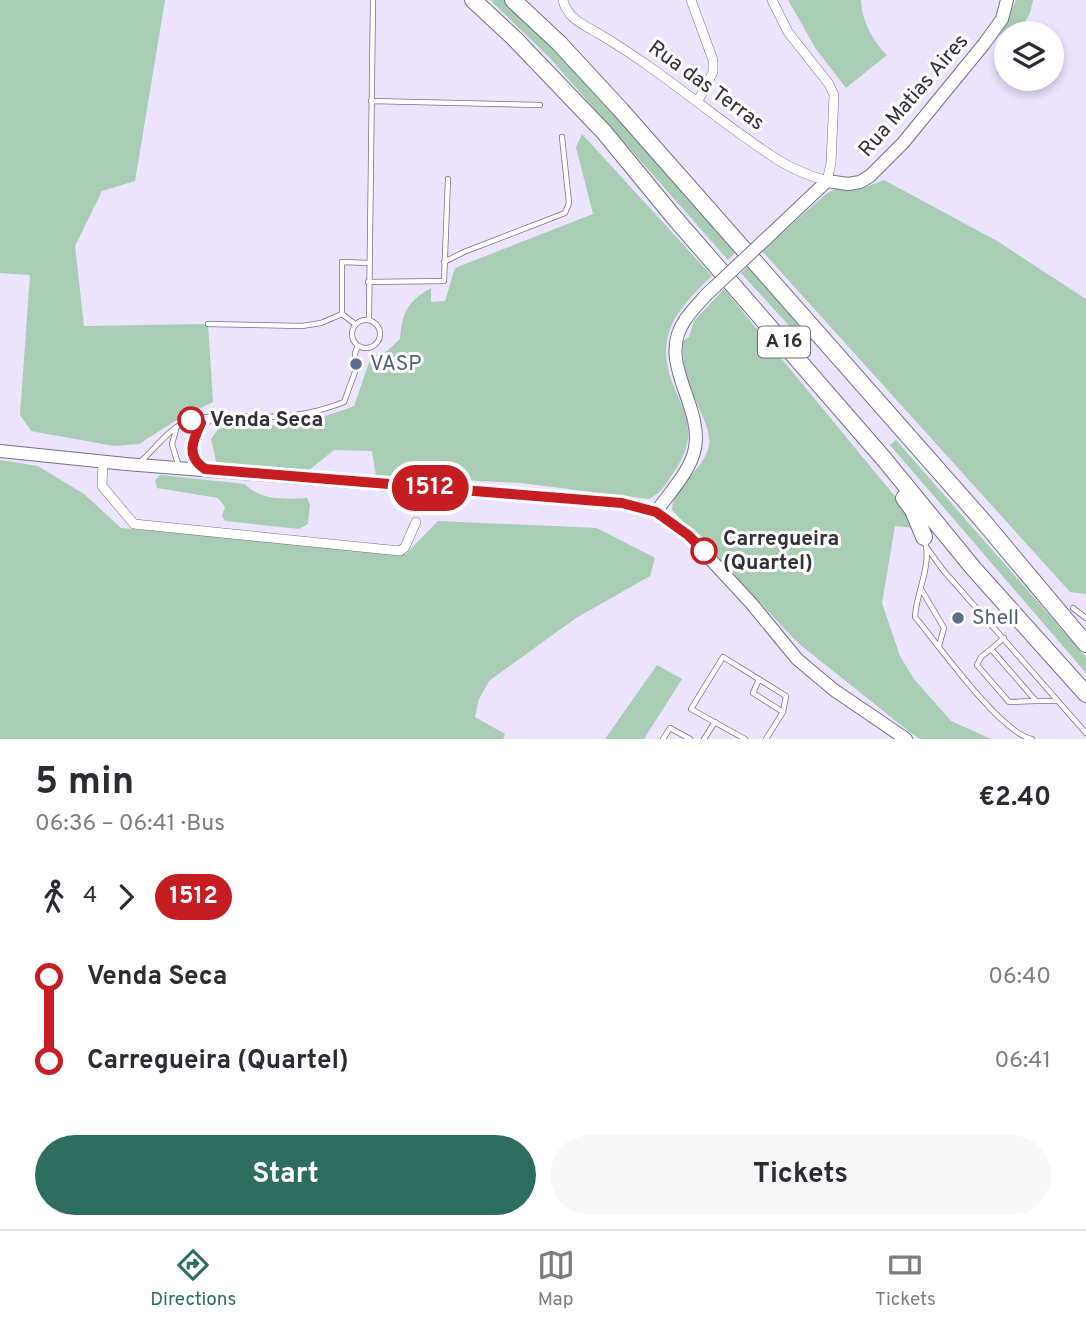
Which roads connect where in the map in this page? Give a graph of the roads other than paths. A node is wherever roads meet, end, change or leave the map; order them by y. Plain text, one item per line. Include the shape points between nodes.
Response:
1 (373, 0) edge
2 (473, 0) edge
3 (513, 0) edge
4 (563, 0) edge
5 (691, 0) edge
6 (772, 0) edge
7 (1007, 0) edge
8 (371, 101) junction
9 (698, 101) junction
10 (540, 105) dead end
11 (562, 137) dead end
12 (448, 179) dead end
13 (827, 181) junction
14 (444, 262) junction
15 (369, 263) junction
16 (368, 282) junction
17 (341, 314) junction
18 (369, 319) junction
19 (208, 324) dead end
20 (355, 324) junction
21 (358, 346) junction
22 (215, 417) junction
23 (197, 419) junction
24 (178, 427) junction
25 (199, 427) junction
26 (0, 451) edge
27 (193, 451) junction
28 (884, 458) junction
29 (103, 462) junction
30 (185, 463) junction
31 (135, 464) junction
32 (205, 469) junction
33 (656, 512) junction
34 (983, 521) junction
35 (416, 522) dead end
36 (925, 542) junction
37 (920, 588) junction
38 (1079, 613) edge
39 (1004, 638) junction
40 (1086, 644) edge
41 (939, 646) junction
42 (991, 649) junction
43 (759, 679) junction
44 (1086, 694) edge
45 (1036, 701) junction
46 (1059, 701) junction
47 (783, 712) junction
48 (715, 722) junction
49 (1086, 733) edge
50 (898, 737) edge
51 (663, 739) edge
52 (688, 739) edge
53 (704, 739) edge
54 (745, 739) edge
55 (766, 739) edge
56 (1031, 739) edge

1 - 8 lane
2 - 28 highway, A 16 via 604,132
3 - 34 highway, A 16 via 620,109
4 - 9 street, Rua das Terras via 576,21 633,54
5 - 9 street via 713,60 713,72
6 - 13 street via 788,32 834,95
7 - 13 main road, Rua Matias Aires via 1002,19 984,44 903,144 860,182
8 - 10 lane
8 - 15 lane
9 - 13 street, Rua das Terras via 768,154 799,173
11 - 14 lane via 569,204 565,212
12 - 14 lane
13 - 33 main road, bridge via 706,295 679,330 675,361 697,427 696,447 692,461
14 - 16 lane via 443,281
15 - 16 lane
15 - 17 lane via 342,262
16 - 18 lane
17 - 19 lane via 302,326
17 - 20 lane
18 - 20 lane
18 - 21 lane via 377,325 377,344
20 - 21 lane via 352,338
21 - 22 lane via 344,402 320,411 270,417
22 - 23 lane
22 - 25 lane
23 - 24 lane
23 - 25 lane
24 - 30 lane via 172,444
24 - 31 lane
25 - 27 lane via 192,440
26 - 29 main road
27 - 30 lane
27 - 32 lane
28 - 36 highway via 890,480 913,510
28 - 44 highway, A 16 via 974,569
29 - 31 main road
29 - 35 street via 102,486 134,524 400,551
30 - 31 main road
30 - 32 main road
32 - 33 main road via 622,503
33 - 50 main road via 704,551 797,659
34 - 38 highway via 1062,603
34 - 40 highway, A 16
36 - 37 lane
36 - 39 lane via 943,570
37 - 41 lane via 944,628
37 - 41 lane via 915,617
39 - 42 lane
39 - 46 lane
41 - 56 lane via 1004,723
42 - 45 lane
42 - 45 lane via 977,665 1001,693 1009,702
43 - 47 lane via 786,696
43 - 47 lane via 753,693
43 - 48 lane via 723,657 691,709
45 - 46 lane
46 - 49 lane
47 - 55 lane
48 - 53 lane
48 - 54 lane
51 - 52 lane via 670,728

